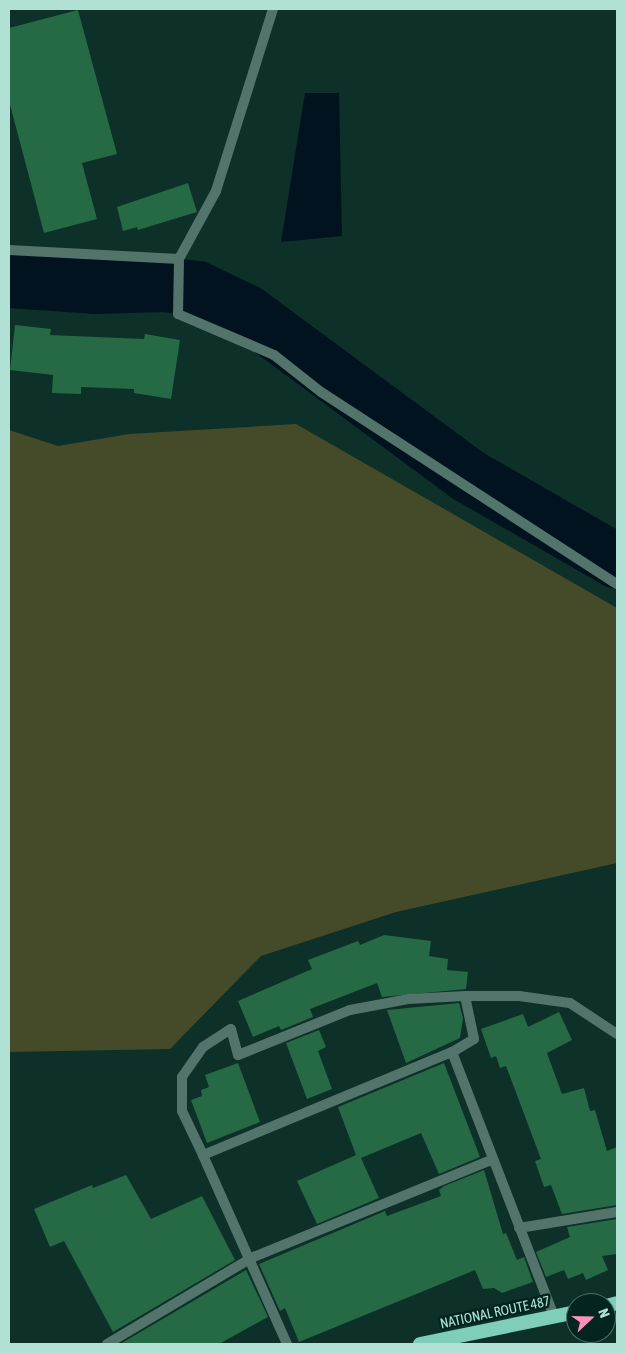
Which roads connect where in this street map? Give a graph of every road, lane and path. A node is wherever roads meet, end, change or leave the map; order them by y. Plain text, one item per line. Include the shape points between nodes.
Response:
1 (273, 9) edge
2 (9, 250) edge
3 (179, 259) junction
4 (617, 584) edge
5 (465, 996) junction
6 (617, 1034) edge
7 (452, 1052) junction
8 (203, 1155) junction
9 (493, 1158) junction
10 (617, 1212) edge
11 (519, 1228) junction
12 (251, 1258) junction
13 (566, 1314) edge
14 (554, 1317) junction
15 (107, 1344) edge
16 (287, 1344) edge
17 (420, 1344) edge

1 - 3 street via 216,191
2 - 3 street
3 - 4 street via 178,314 274,355 321,392
5 - 6 street via 519,996 570,1003
5 - 7 street via 474,1039
5 - 8 street via 408,999 350,1010 238,1055 231,1029 203,1047 182,1077 182,1111
7 - 8 street
7 - 9 street
8 - 12 street
9 - 11 street
9 - 12 street
10 - 11 street
11 - 14 street
12 - 15 street
12 - 16 street
13 - 14 highway, NATIONAL ROUTE 487
14 - 17 highway, NATIONAL ROUTE 487

